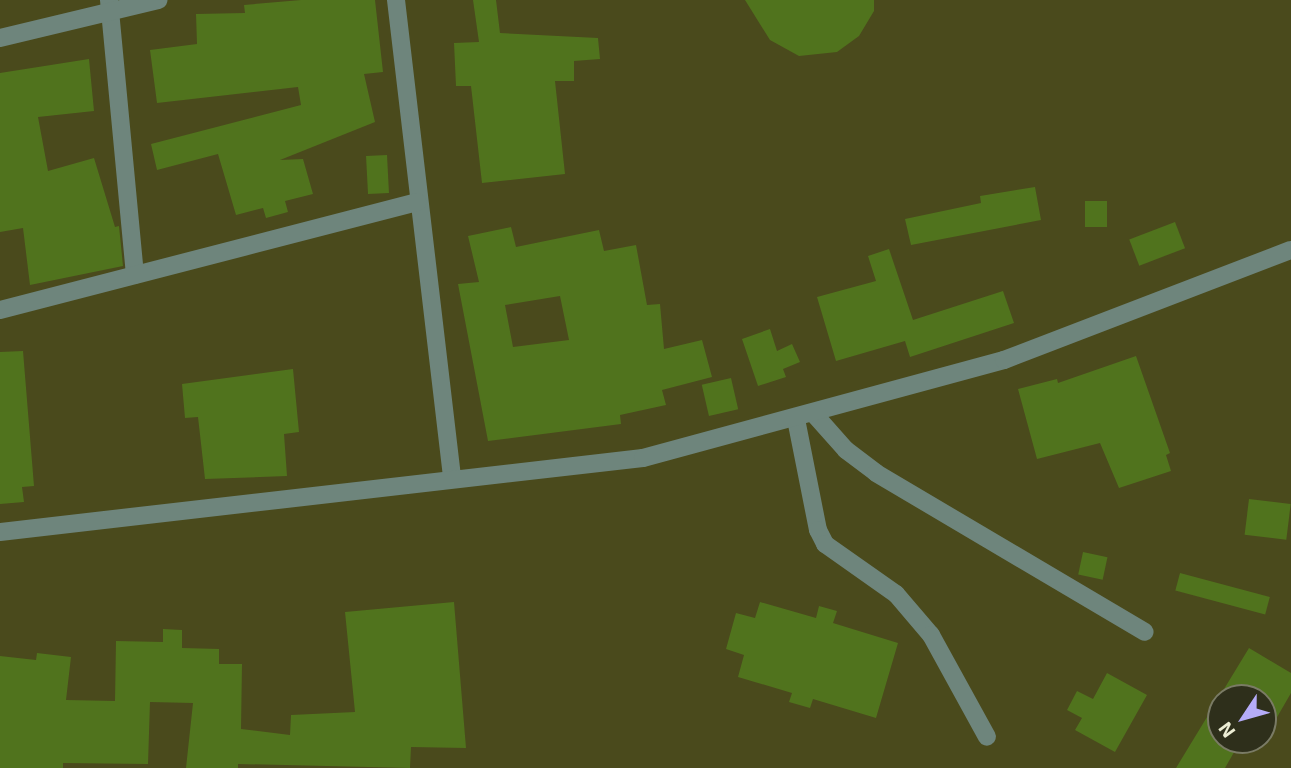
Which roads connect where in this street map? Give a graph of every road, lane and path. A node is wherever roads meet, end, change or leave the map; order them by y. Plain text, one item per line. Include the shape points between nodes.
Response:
1 (158, 0) edge
2 (396, 0) edge
3 (109, 7) edge
4 (0, 38) edge
5 (418, 202) junction
6 (1291, 250) edge
7 (135, 275) junction
8 (0, 310) edge
9 (805, 417) junction
10 (452, 476) junction
11 (0, 532) edge
12 (1145, 632) dead end
13 (987, 737) dead end

1 - 3 street
2 - 5 street
3 - 4 street
3 - 7 street
5 - 7 street
5 - 10 street
6 - 9 street via 1004,360
7 - 8 street
9 - 10 street via 643,458
9 - 12 street via 876,472
9 - 13 street via 818,530 825,544 896,594 932,635
10 - 11 street

